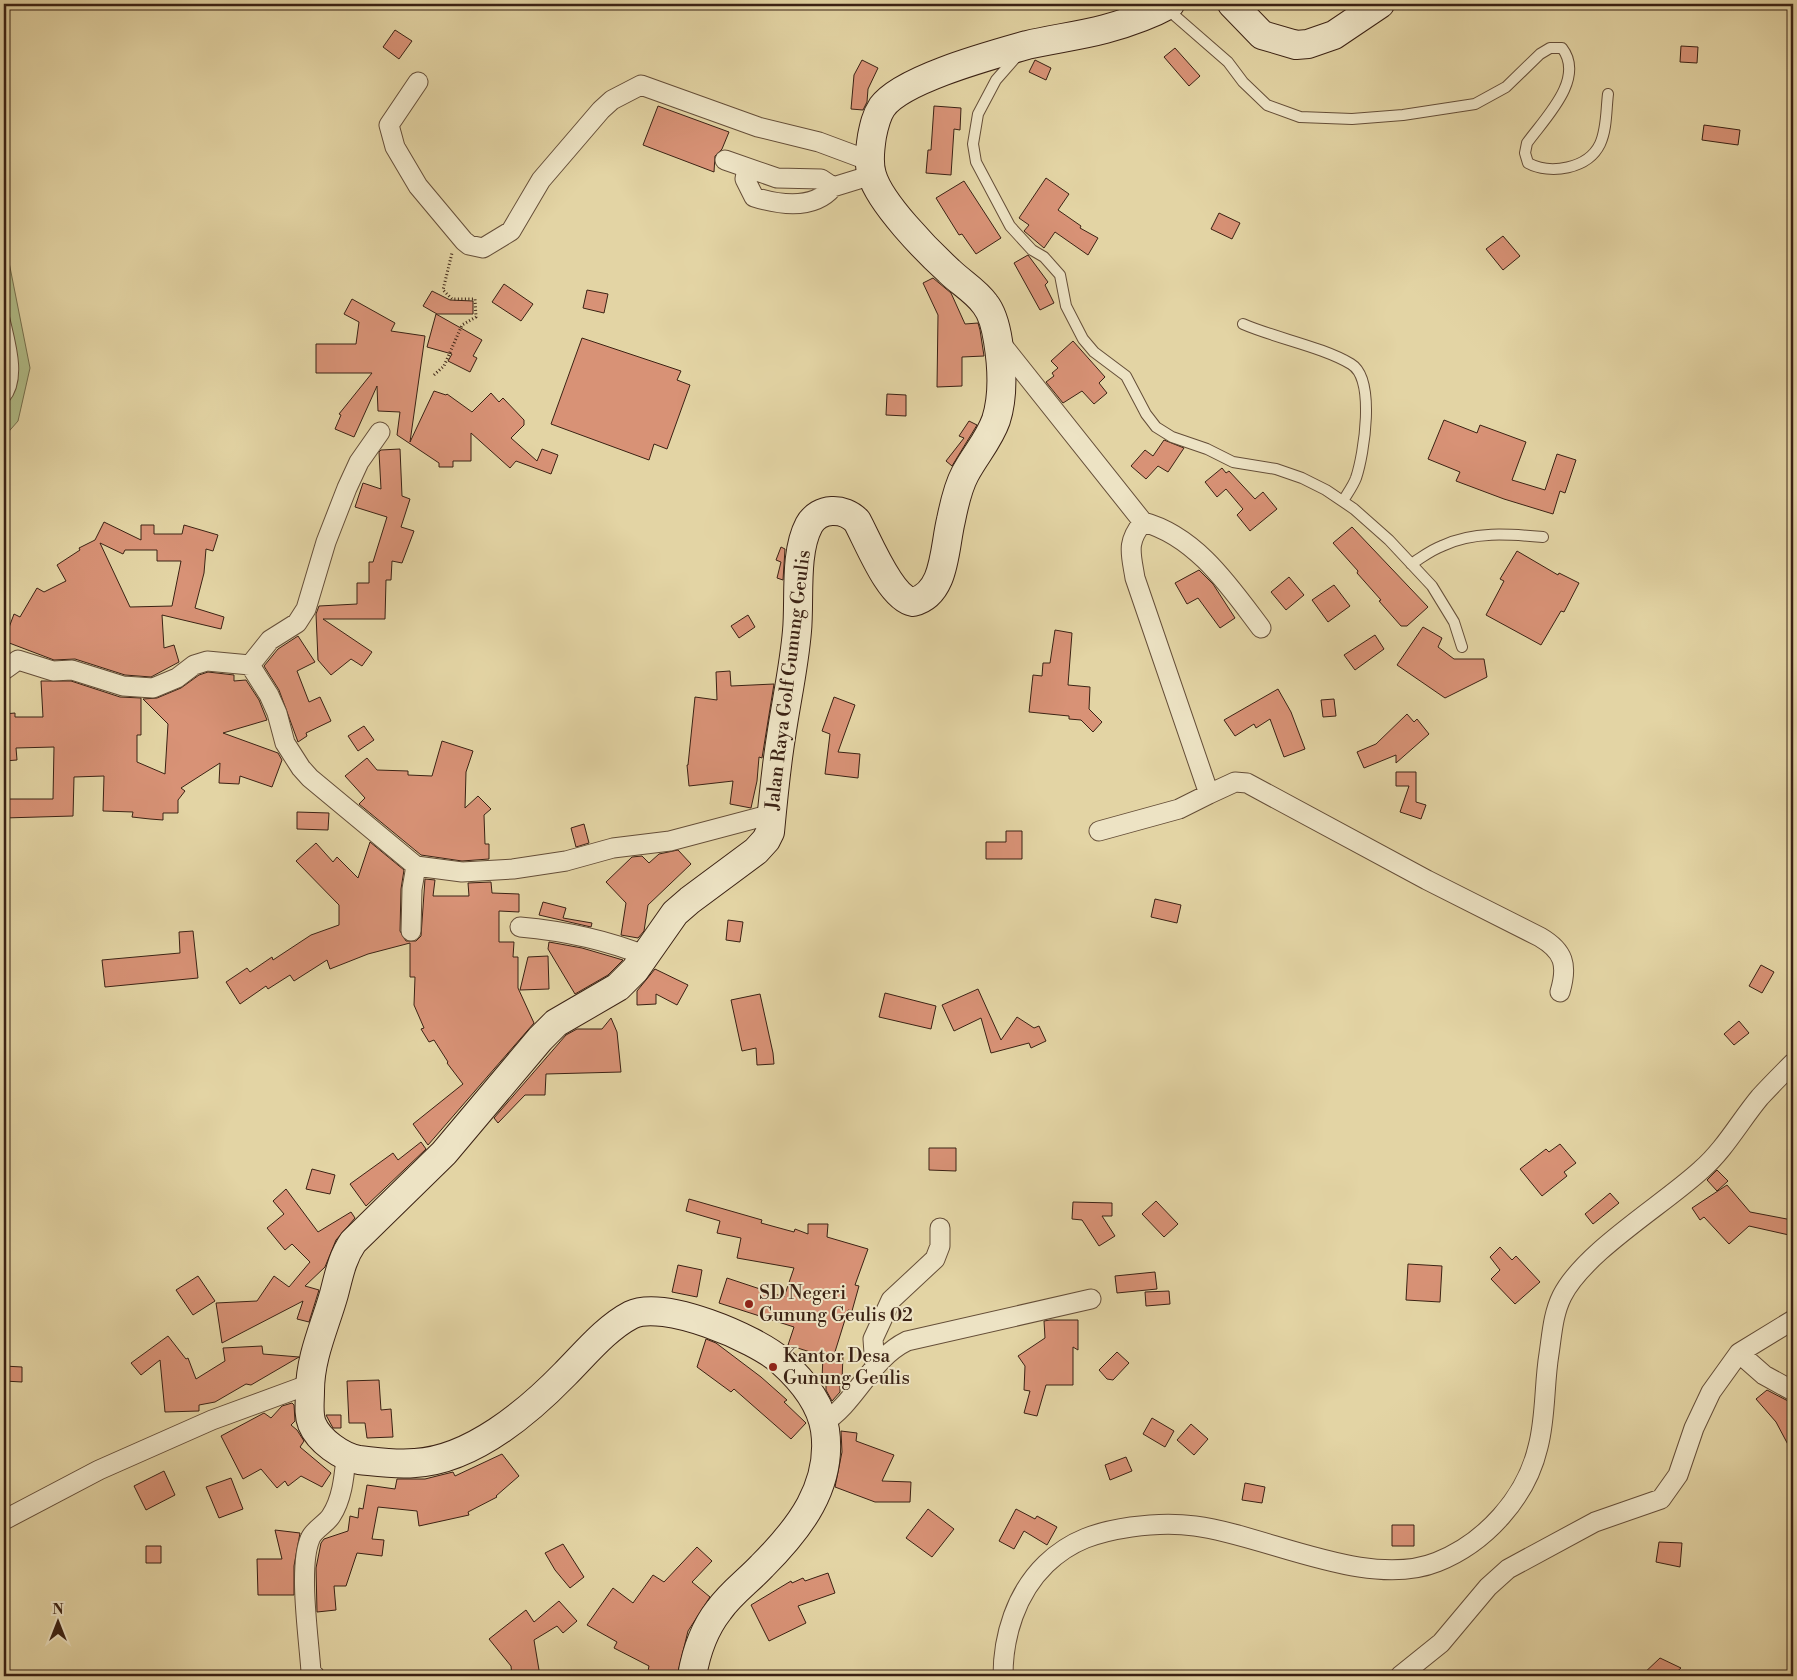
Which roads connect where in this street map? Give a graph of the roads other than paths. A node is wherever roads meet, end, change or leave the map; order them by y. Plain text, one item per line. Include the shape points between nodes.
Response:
1 (1232, 4) edge
2 (1380, 4) edge
3 (1167, 5) edge
4 (1026, 46) junction
5 (418, 82) dead end
6 (1608, 94) dead end
7 (725, 160) dead end
8 (747, 168) junction
9 (871, 168) junction
10 (796, 178) junction
11 (833, 187) junction
12 (776, 204) junction
13 (4, 317) edge
14 (1243, 324) dead end
15 (998, 340) junction
16 (4, 399) edge
17 (380, 432) dead end
18 (1343, 501) junction
19 (1143, 522) junction
20 (1543, 537) dead end
21 (1411, 564) junction
22 (1262, 628) dead end
23 (1462, 647) dead end
24 (250, 665) junction
25 (4, 670) edge
26 (1209, 794) junction
27 (772, 814) junction
28 (1099, 830) dead end
29 (416, 866) junction
30 (520, 927) dead end
31 (411, 931) dead end
32 (646, 956) junction
33 (1560, 992) dead end
34 (1793, 1063) edge
35 (940, 1228) dead end
36 (1091, 1299) dead end
37 (1793, 1320) edge
38 (1740, 1353) junction
39 (875, 1367) junction
40 (310, 1384) junction
41 (1793, 1391) edge
42 (823, 1423) junction
43 (346, 1458) junction
44 (4, 1520) edge
45 (315, 1676) edge
46 (692, 1676) edge
47 (1003, 1676) edge
48 (1400, 1676) edge

1 - 2 main road via 1262,35 1296,45 1334,35
3 - 4 main road via 1103,30
3 - 6 lane via 1267,105 1300,117 1345,119 1386,116 1475,104 1506,87 1540,54 1550,48 1562,48 1568,63 1565,86 1527,143 1525,153 1528,163 1544,169 1572,166 1594,153 1602,138
4 - 9 main road via 926,78 892,96 881,108 874,124
4 - 18 lane via 996,80 978,114 972,144 976,162 1010,226 1060,275 1066,306 1083,339 1094,352 1126,376 1156,428 1233,462 1276,469 1302,478
5 - 9 street via 389,125 395,147 418,186 459,236 469,245 483,248 512,231 541,180 601,110 612,100 641,85 758,127 819,142
7 - 8 street
8 - 10 street via 777,178
8 - 12 street via 746,179 754,197
9 - 11 street
9 - 15 main road, Jalan Raya Golf Gunung Geulis via 878,190 903,223 948,271 984,302 991,313
10 - 11 street via 821,179
10 - 12 street via 786,186
11 - 12 street via 824,198 798,204
13 - 16 lane via 12,357 12,384
14 - 18 lane via 1326,353 1352,365 1361,375 1366,413 1362,449 1356,478
15 - 19 street
15 - 27 main road, Jalan Raya Golf Gunung Geulis via 1002,374 996,419 964,476 933,592 913,602 899,595 851,514 821,513 808,527 801,558 797,630
17 - 24 street via 359,462 347,488 326,542 306,609 297,623 270,640
18 - 21 lane via 1389,540
19 - 22 street via 1167,531 1220,574
19 - 26 street via 1132,536 1131,555 1136,578
20 - 21 lane via 1476,536 1441,546
21 - 23 lane via 1445,606
24 - 25 street via 207,662 194,665 177,678 153,688 123,686 72,670 53,671 18,660
24 - 29 street via 278,713 285,743 301,768
26 - 28 street via 1179,809
26 - 33 street via 1235,782 1246,783 1556,946 1562,959 1564,978
27 - 29 street via 670,840 513,869 462,872
27 - 32 main road, Jalan Raya Golf Gunung Geulis via 770,832 763,844 675,913
29 - 31 street
30 - 32 street via 555,930 610,942
32 - 40 main road, Jalan Raya Golf Gunung Geulis via 618,987 556,1023 444,1153 353,1242 346,1252 325,1317
34 - 47 street via 1759,1098 1702,1170 1599,1253 1571,1281 1555,1318 1539,1445 1527,1481 1508,1508 1467,1545 1434,1564 1386,1569 1325,1561 1195,1526 1138,1526 1096,1533 1069,1544 1038,1572 1014,1614 1006,1636
35 - 39 street via 940,1246 935,1260 891,1300 874,1339
36 - 39 street via 907,1341 896,1346
37 - 38 street
38 - 41 street via 1764,1375
38 - 48 street via 1711,1392 1669,1492 1661,1499 1595,1522 1508,1569 1488,1587 1441,1643
39 - 42 street via 837,1414
40 - 43 main road, Jalan Raya Golf Gunung Geulis via 312,1422 316,1432
40 - 44 street via 212,1420 99,1470
42 - 43 main road via 807,1388 773,1354 685,1315 652,1310 631,1315 615,1326 536,1404 469,1447 417,1464
42 - 46 main road via 826,1445 824,1472 814,1499 777,1550 715,1615 700,1644
43 - 45 street via 339,1500 330,1517 310,1537 306,1561 311,1672

